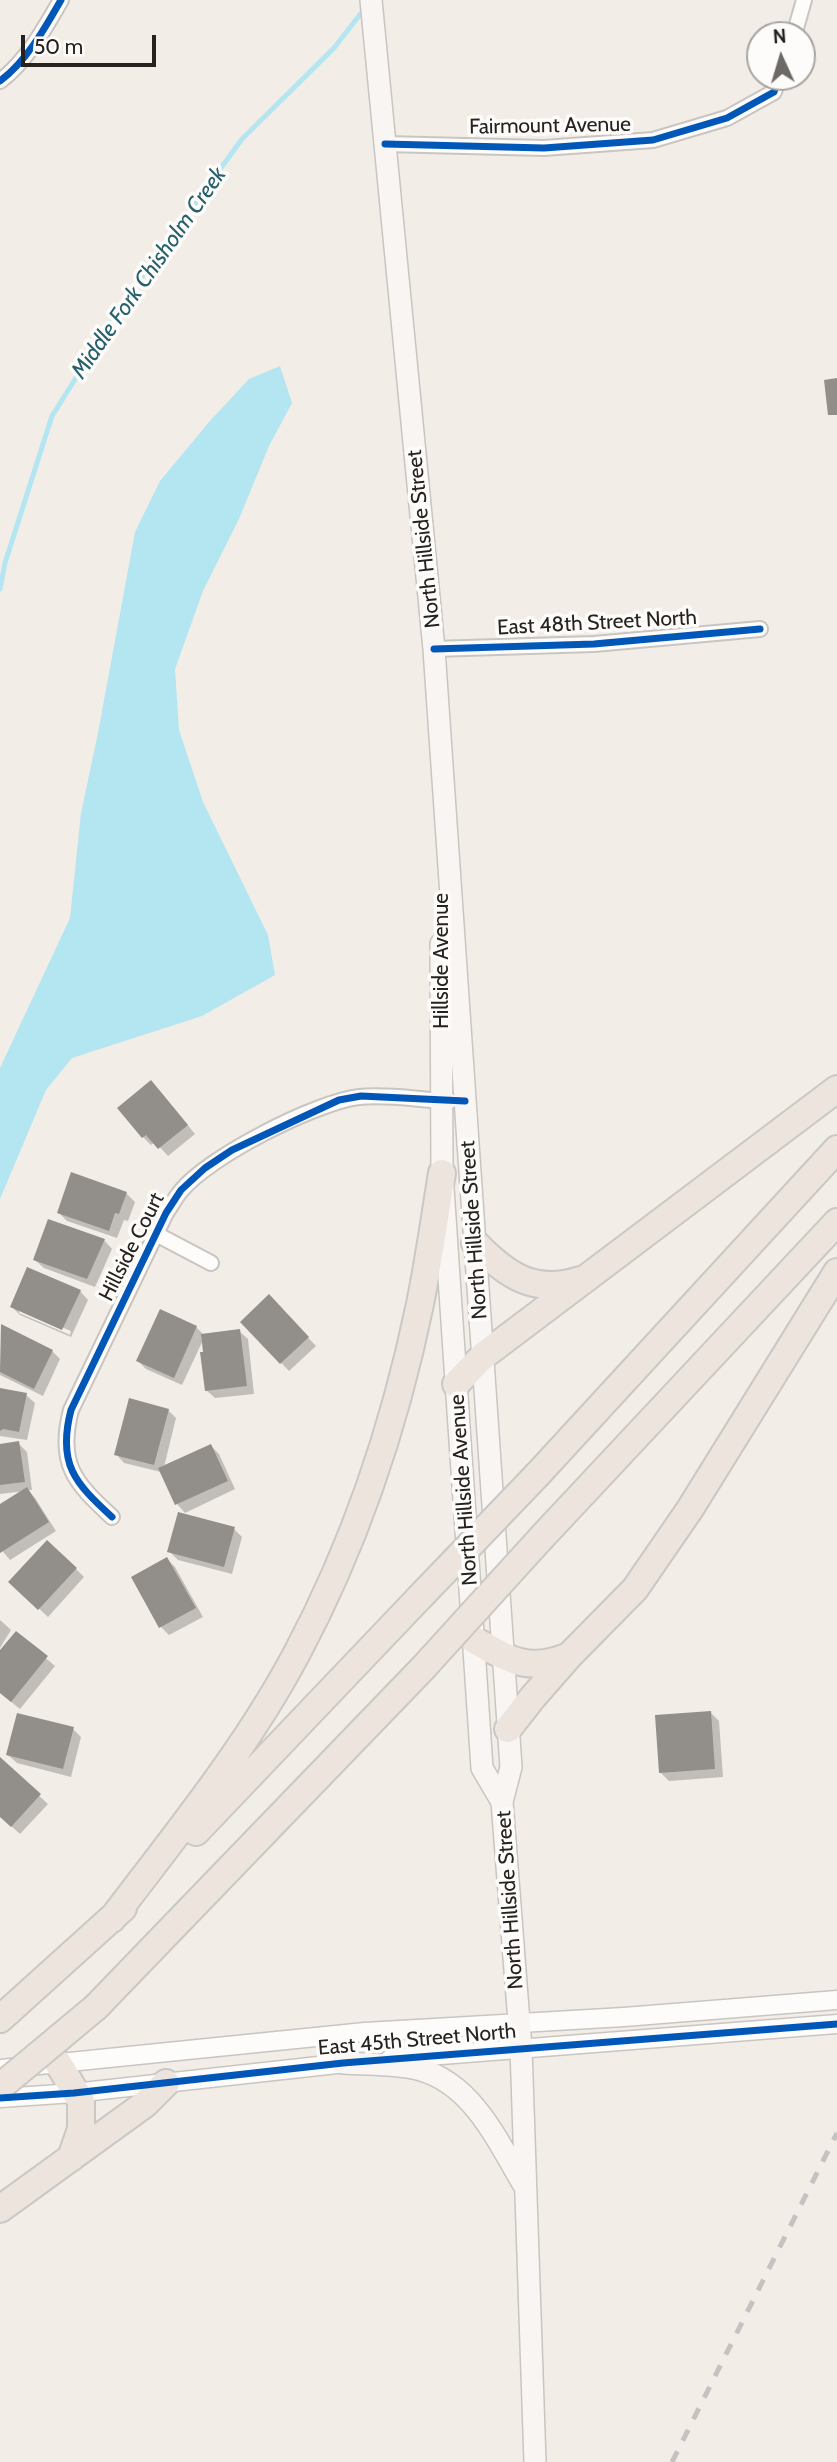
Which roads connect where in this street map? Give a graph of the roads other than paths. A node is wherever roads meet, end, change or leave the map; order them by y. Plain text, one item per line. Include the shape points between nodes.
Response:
1 (61, 0) edge
2 (371, 0) edge
3 (804, 0) edge
4 (797, 21) edge
5 (0, 81) edge
6 (774, 91) edge
7 (385, 144) junction
8 (761, 629) dead end
9 (435, 649) junction
10 (441, 750) junction
11 (837, 1089) edge
12 (442, 1101) junction
13 (465, 1101) junction
14 (837, 1149) edge
15 (442, 1173) junction
16 (837, 1222) edge
17 (156, 1234) junction
18 (475, 1243) junction
19 (211, 1263) dead end
20 (837, 1272) edge
21 (585, 1278) junction
22 (484, 1356) junction
23 (456, 1384) junction
24 (112, 1517) dead end
25 (474, 1640) junction
26 (503, 1656) junction
27 (569, 1656) junction
28 (508, 1729) junction
29 (502, 1802) junction
30 (112, 1919) junction
31 (837, 2000) edge
32 (4, 2017) edge
33 (520, 2021) junction
34 (837, 2024) edge
35 (521, 2048) junction
36 (58, 2063) junction
37 (343, 2063) junction
38 (0, 2068) edge
39 (166, 2083) junction
40 (0, 2087) edge
41 (74, 2093) junction
42 (0, 2098) edge
43 (71, 2158) junction
44 (526, 2188) junction
45 (0, 2209) edge
46 (535, 2462) edge

1 - 5 street via 36,40
2 - 7 main road, North Hillside Street
3 - 4 street
6 - 7 street, Fairmount Avenue via 727,118 653,141 544,148
7 - 9 main road, North Hillside Street
8 - 9 street, East 48th Street North via 594,644
9 - 10 main road, North Hillside Street
10 - 12 main road, Hillside Avenue
10 - 13 main road, North Hillside Street
11 - 21 highway
12 - 13 street, Hillside Court
12 - 15 main road, Hillside Avenue
12 - 17 street, Hillside Court via 361,1096 313,1110 205,1168 181,1190
13 - 18 main road, North Hillside Street
14 - 30 highway, bridge via 538,1474
15 - 23 main road, North Hillside Avenue
15 - 30 highway via 401,1384 365,1503 334,1576 297,1654 245,1741
16 - 40 highway, bridge via 423,1668 96,2007
17 - 19 street, Hillside Court
17 - 24 street, Hillside Court via 71,1410 66,1431 69,1467 86,1493
18 - 21 highway via 496,1266 533,1284
18 - 22 main road, North Hillside Street
20 - 27 highway via 635,1589
21 - 22 highway
22 - 23 highway
22 - 26 main road, North Hillside Street
23 - 25 main road, North Hillside Avenue
25 - 26 highway
25 - 29 main road, North Hillside Avenue via 482,1768
26 - 27 highway via 521,1663 548,1664
26 - 28 main road, North Hillside Street
27 - 28 highway
28 - 29 main road, North Hillside Street via 511,1767
29 - 33 main road, North Hillside Street
30 - 32 highway
31 - 33 street, East 45th Street North
33 - 35 main road, North Hillside Street
33 - 36 street, East 45th Street North
34 - 35 street, East 45th Street North
35 - 37 street, East 45th Street North
35 - 44 main road, North Hillside Street
36 - 38 street, East 45th Street North
36 - 41 highway
37 - 39 street, East 45th Street North
37 - 44 main road via 410,2067 444,2079 468,2097
39 - 41 street, East 45th Street North
39 - 43 highway
41 - 42 street, East 45th Street North
41 - 43 highway via 81,2101 81,2129
43 - 45 highway
44 - 46 main road, North Hillside Street

